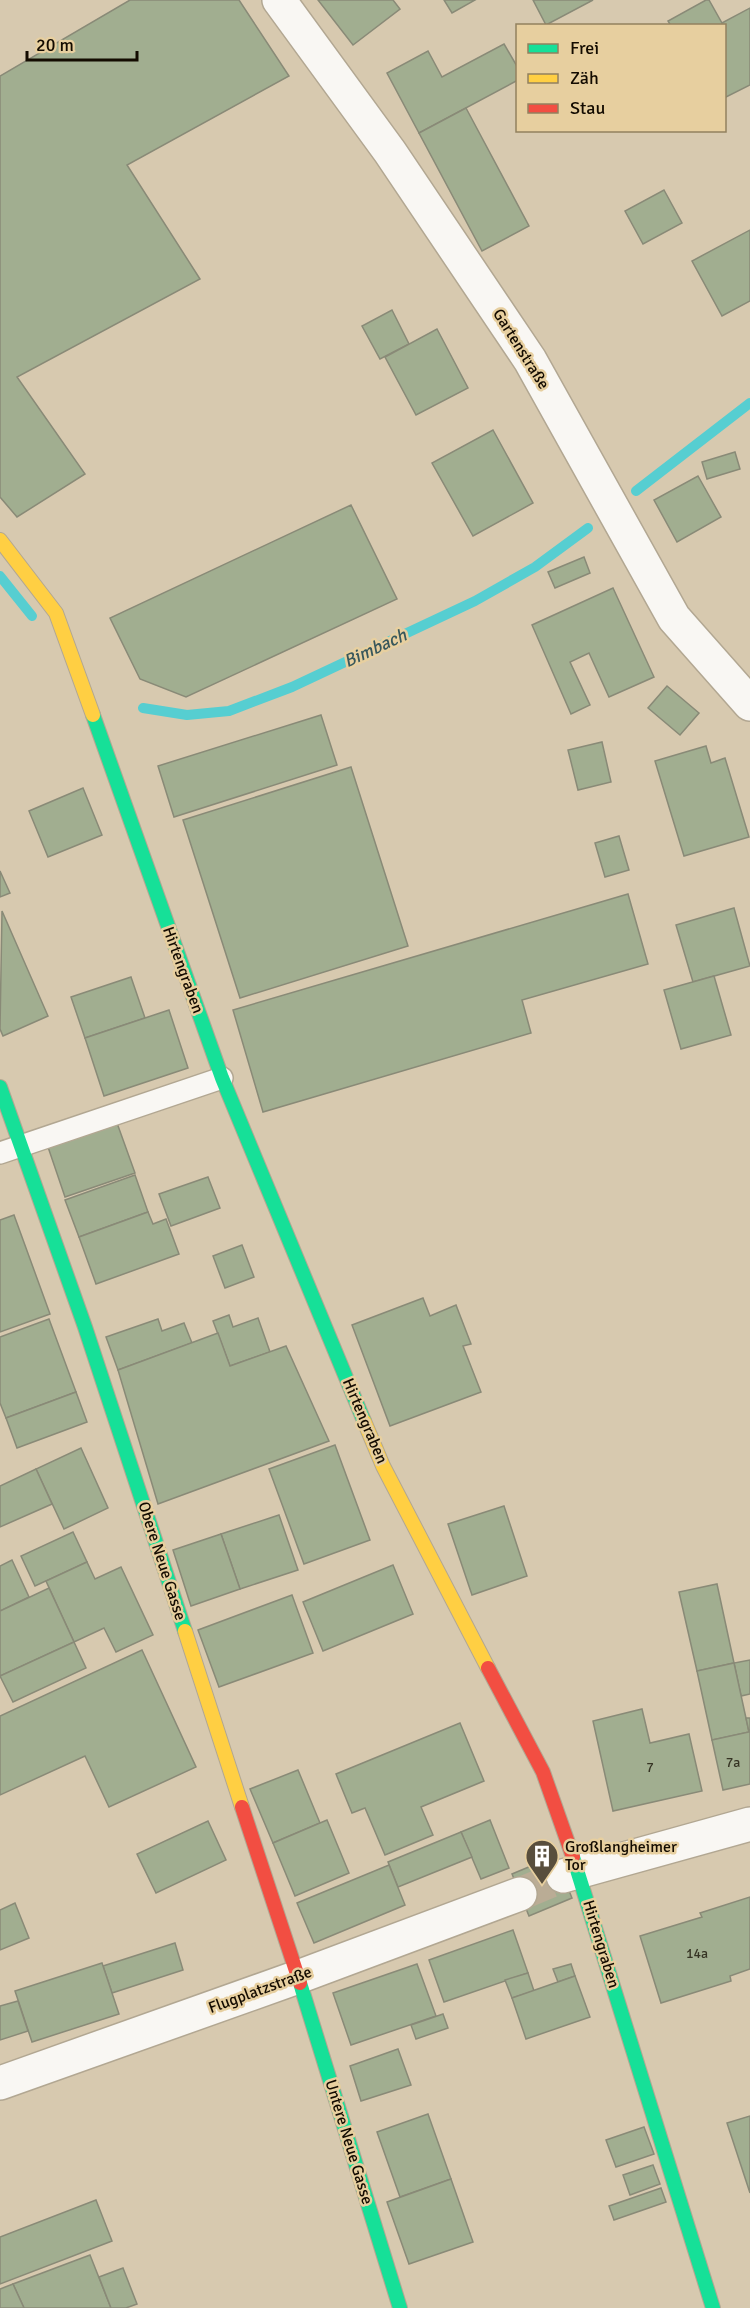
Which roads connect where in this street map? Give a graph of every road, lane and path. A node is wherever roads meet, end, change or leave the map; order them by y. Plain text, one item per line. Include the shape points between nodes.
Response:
1 (279, 0) edge
2 (0, 540) edge
3 (750, 704) edge
4 (222, 1078) junction
5 (0, 1087) edge
6 (22, 1146) junction
7 (0, 1153) edge
8 (750, 1824) edge
9 (571, 1874) junction
10 (520, 1894) tunnel mouth
11 (298, 1977) junction
12 (0, 2083) edge
13 (400, 2308) edge
14 (714, 2308) edge

1 - 3 street, Gartenstraße via 390,152 530,360 674,618
2 - 4 street, Hirtengraben via 56,613
4 - 6 lane
4 - 9 street, Hirtengraben via 383,1466 543,1772
5 - 6 street, Obere Neue Gasse
6 - 7 lane
6 - 11 street, Obere Neue Gasse
8 - 9 street
9 - 14 street, Hirtengraben
10 - 11 street, Flugplatzstraße
11 - 12 street, Flugplatzstraße
11 - 13 street, Untere Neue Gasse

